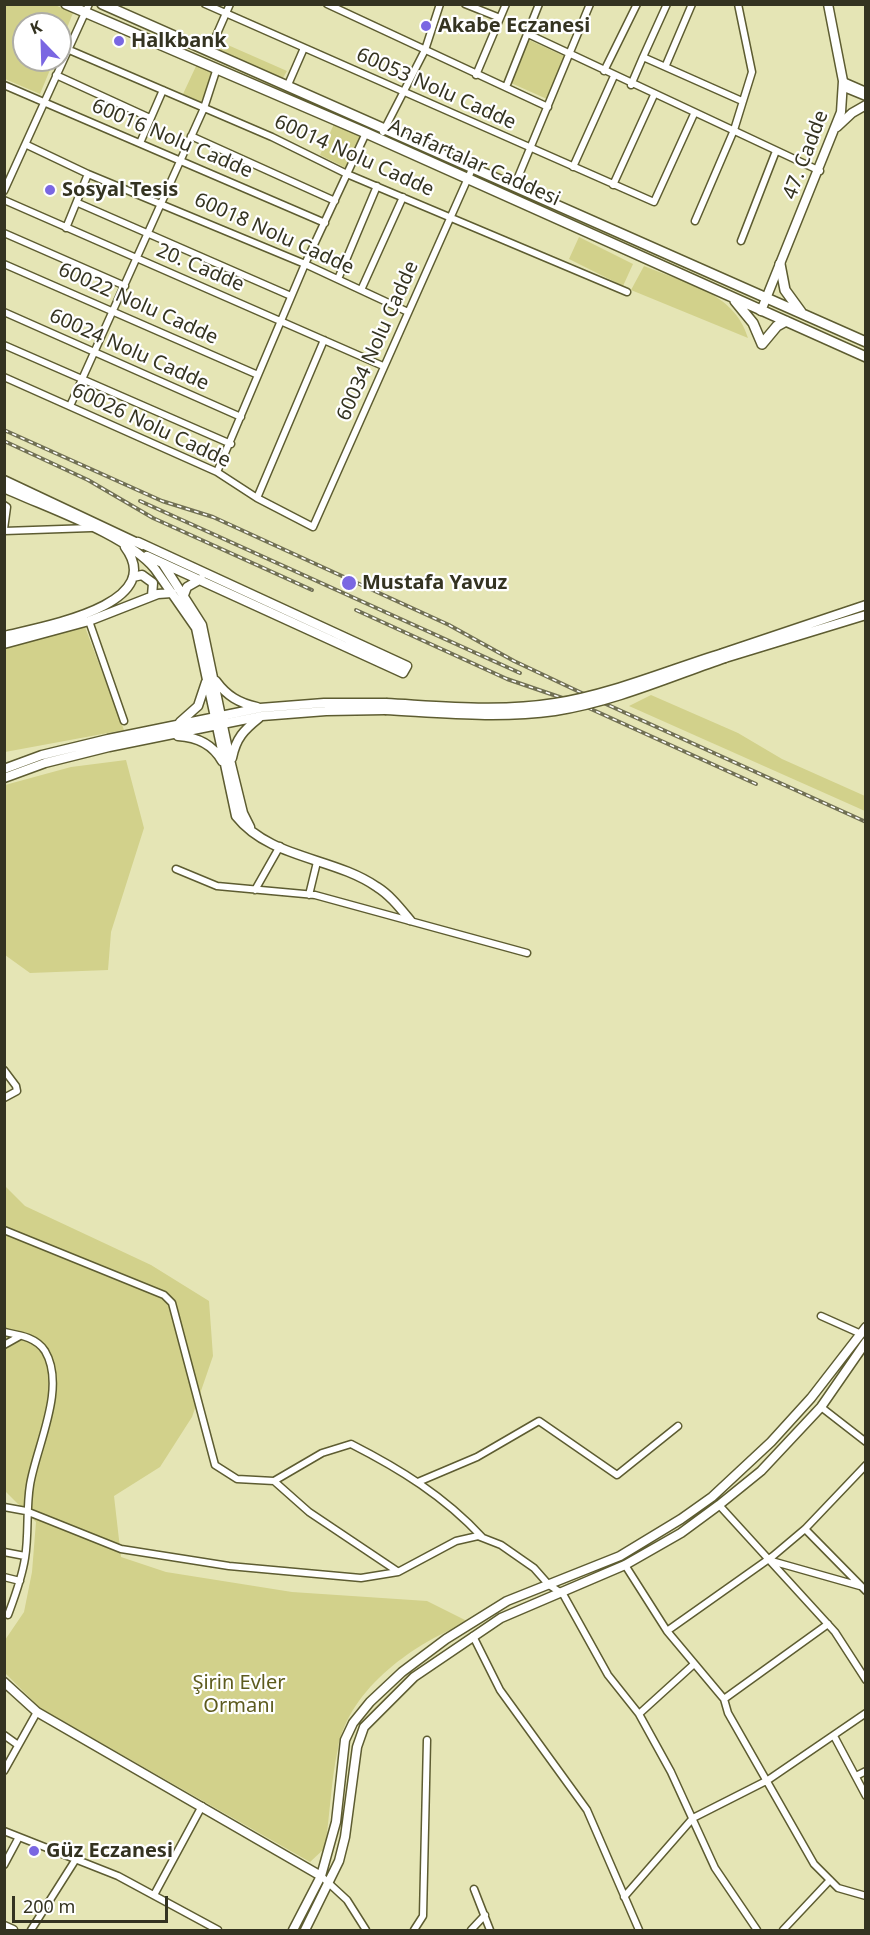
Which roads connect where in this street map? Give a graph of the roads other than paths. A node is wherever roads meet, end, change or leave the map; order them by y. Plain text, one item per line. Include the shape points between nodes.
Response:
1 (66, 4) edge
2 (102, 4) edge
3 (205, 4) edge
4 (230, 4) edge
5 (327, 4) edge
6 (440, 4) edge
7 (465, 4) edge
8 (506, 4) edge
9 (539, 4) edge
10 (590, 4) edge
11 (637, 4) edge
12 (666, 4) edge
13 (692, 4) edge
14 (738, 4) edge
15 (828, 4) edge
16 (86, 9) edge
17 (225, 14) junction
18 (500, 18) junction
19 (528, 34) junction
20 (72, 38) edge
21 (304, 48) junction
22 (425, 50) junction
23 (72, 51) edge
24 (209, 52) junction
25 (568, 54) junction
26 (644, 57) junction
27 (666, 65) junction
28 (217, 68) junction
29 (604, 71) junction
30 (57, 72) edge
31 (56, 75) junction
32 (476, 75) junction
33 (614, 76) junction
34 (4, 85) edge
35 (631, 85) junction
36 (844, 85) junction
37 (287, 87) junction
38 (506, 87) junction
39 (163, 90) junction
40 (866, 91) edge
41 (402, 92) junction
42 (654, 95) junction
43 (866, 97) edge
44 (742, 101) junction
45 (44, 102) junction
46 (866, 105) edge
47 (548, 107) junction
48 (204, 108) junction
49 (694, 114) junction
50 (150, 118) junction
51 (384, 130) junction
52 (734, 130) junction
53 (835, 130) junction
54 (366, 133) junction
55 (191, 136) junction
56 (380, 140) junction
57 (140, 143) junction
58 (27, 145) junction
59 (530, 149) junction
60 (776, 151) junction
61 (180, 160) junction
62 (573, 167) junction
63 (472, 169) junction
64 (820, 171) junction
65 (88, 174) junction
66 (347, 174) junction
67 (468, 179) junction
68 (613, 185) junction
69 (377, 186) junction
70 (514, 187) junction
71 (4, 191) edge
72 (403, 197) junction
73 (4, 200) edge
74 (335, 201) junction
75 (162, 202) junction
76 (78, 203) junction
77 (449, 216) junction
78 (695, 221) dead end
79 (326, 224) junction
80 (66, 228) junction
81 (149, 232) junction
82 (4, 233) edge
83 (741, 241) dead end
84 (138, 259) junction
85 (4, 264) edge
86 (305, 264) junction
87 (780, 264) junction
88 (338, 279) junction
89 (125, 286) junction
90 (361, 290) junction
91 (627, 292) dead end
92 (291, 296) junction
93 (765, 298) junction
94 (734, 299) junction
95 (113, 311) junction
96 (761, 311) junction
97 (4, 312) edge
98 (408, 312) junction
99 (802, 314) junction
100 (280, 321) junction
101 (786, 321) junction
102 (324, 340) junction
103 (866, 342) edge
104 (4, 345) edge
105 (94, 352) junction
106 (866, 357) edge
107 (383, 366) junction
108 (258, 375) junction
109 (4, 376) edge
110 (82, 379) junction
111 (70, 406) junction
112 (241, 417) junction
113 (231, 444) junction
114 (217, 472) junction
115 (4, 480) edge
116 (4, 488) edge
117 (257, 498) junction
118 (4, 505) edge
119 (313, 527) joint
120 (91, 528) junction
121 (4, 530) edge
122 (123, 544) junction
123 (137, 547) junction
124 (162, 563) junction
125 (133, 577) junction
126 (201, 579) junction
127 (172, 593) junction
128 (184, 595) junction
129 (152, 596) junction
130 (866, 605) edge
131 (866, 615) edge
132 (89, 621) junction
133 (4, 636) edge
134 (4, 644) edge
135 (724, 656) junction
136 (211, 678) junction
137 (261, 712) junction
138 (124, 721) dead end
139 (219, 721) junction
140 (175, 725) junction
141 (166, 736) junction
142 (227, 765) junction
143 (4, 769) edge
144 (4, 778) edge
145 (280, 846) junction
146 (317, 862) junction
147 (176, 868) dead end
148 (255, 890) junction
149 (309, 895) junction
150 (410, 920) junction
151 (527, 953) dead end
152 (4, 1070) edge
153 (4, 1098) edge
154 (4, 1230) edge
155 (821, 1316) dead end
156 (862, 1330) edge
157 (4, 1332) edge
158 (20, 1336) junction
159 (866, 1342) edge
160 (4, 1345) edge
161 (821, 1407) junction
162 (678, 1426) dead end
163 (866, 1442) edge
164 (866, 1465) edge
165 (274, 1481) junction
166 (418, 1482) junction
167 (719, 1505) junction
168 (4, 1507) edge
169 (26, 1511) junction
170 (804, 1529) junction
171 (482, 1537) junction
172 (4, 1552) edge
173 (25, 1556) junction
174 (767, 1560) junction
175 (625, 1565) junction
176 (398, 1572) junction
177 (4, 1577) edge
178 (20, 1581) junction
179 (549, 1586) junction
180 (863, 1588) edge
181 (563, 1594) junction
182 (6, 1616) edge
183 (828, 1624) junction
184 (667, 1631) junction
185 (473, 1636) junction
186 (693, 1665) junction
187 (866, 1680) edge
188 (4, 1682) edge
189 (724, 1699) junction
190 (37, 1712) junction
191 (866, 1713) edge
192 (639, 1714) junction
193 (4, 1735) edge
194 (834, 1736) junction
195 (427, 1740) dead end
196 (18, 1745) junction
197 (4, 1771) edge
198 (866, 1772) edge
199 (856, 1776) junction
200 (768, 1780) junction
201 (866, 1796) edge
202 (202, 1806) junction
203 (693, 1818) junction
204 (4, 1831) edge
205 (19, 1837) junction
206 (76, 1859) junction
207 (4, 1865) edge
208 (321, 1876) junction
209 (830, 1880) junction
210 (328, 1883) junction
211 (474, 1889) dead end
212 (154, 1895) junction
213 (866, 1896) edge
214 (624, 1897) junction
215 (485, 1915) junction
216 (4, 1926) edge
217 (13, 1930) edge
218 (31, 1930) edge
219 (218, 1930) edge
220 (293, 1930) edge
221 (305, 1930) edge
222 (366, 1930) edge
223 (414, 1930) edge
224 (471, 1930) edge
225 (490, 1930) edge
226 (639, 1930) edge
227 (757, 1930) edge
228 (783, 1930) edge

1 - 16 main road, Anafartalar Caddesi
2 - 24 main road, Anafartalar Caddesi
3 - 17 street, 60053 Nolu Cadde
4 - 17 street
5 - 22 street
6 - 22 street
7 - 18 street
8 - 18 street
9 - 19 street
10 - 25 street
11 - 29 street
12 - 26 street
13 - 27 street
14 - 44 street via 752,72
15 - 36 street, 47. Cadde
16 - 20 street
16 - 28 main road, Anafartalar Caddesi
17 - 21 street, 60053 Nolu Cadde
17 - 24 street
18 - 32 street
19 - 25 street
19 - 38 street
21 - 37 street
21 - 41 street, 60053 Nolu Cadde
22 - 32 street
22 - 41 street
23 - 39 street, 60014 Nolu Cadde
24 - 37 main road, Anafartalar Caddesi
25 - 29 street
25 - 47 street
26 - 27 street
26 - 35 street
27 - 44 street
28 - 48 street
28 - 54 main road, Anafartalar Caddesi
29 - 33 street
30 - 31 street
31 - 45 street
31 - 50 street
32 - 38 street
33 - 35 street
33 - 62 street
34 - 45 street, 60016 Nolu Cadde
35 - 42 street
36 - 40 street
36 - 43 street
36 - 53 street, 47. Cadde
37 - 51 main road, Anafartalar Caddesi
38 - 47 street
39 - 48 street, 60014 Nolu Cadde
39 - 50 street
41 - 51 street
41 - 59 street, 60053 Nolu Cadde
42 - 49 street
42 - 68 street
44 - 52 street
45 - 57 street, 60016 Nolu Cadde
45 - 58 street
46 - 53 street
47 - 59 street
48 - 55 street
48 - 66 street, 60014 Nolu Cadde
49 - 52 street
49 - 68 street, 60053 Nolu Cadde via 654,202
50 - 57 street
51 - 56 street
51 - 63 main road, Anafartalar Caddesi
52 - 60 street
52 - 78 street
53 - 64 street, 47. Cadde
54 - 56 main road, Anafartalar Caddesi
54 - 66 street
55 - 61 street
55 - 74 street
56 - 67 main road, Anafartalar Caddesi
57 - 61 street, 60016 Nolu Cadde
58 - 65 street, 60018 Nolu Cadde
58 - 71 street
59 - 62 street, 60053 Nolu Cadde
59 - 70 street
60 - 64 street
60 - 83 street
61 - 75 street
61 - 79 street, 60016 Nolu Cadde
62 - 68 street, 60053 Nolu Cadde
63 - 67 street, 60034 Nolu Cadde
63 - 70 main road, Anafartalar Caddesi
64 - 87 street, 47. Cadde
65 - 75 street, 60018 Nolu Cadde
65 - 76 street
66 - 69 street, 60014 Nolu Cadde
66 - 74 street
67 - 77 street, 60034 Nolu Cadde
67 - 94 main road, Anafartalar Caddesi
69 - 72 street, 60014 Nolu Cadde
69 - 88 street
70 - 93 main road, Anafartalar Caddesi
72 - 77 street, 60014 Nolu Cadde
72 - 90 street
73 - 80 street, 20. Cadde
74 - 79 street
75 - 81 street
75 - 86 street, 60018 Nolu Cadde
76 - 80 street
76 - 81 street
77 - 91 street, 60014 Nolu Cadde
77 - 98 street, 60034 Nolu Cadde
79 - 86 street
80 - 84 street, 20. Cadde
81 - 84 street
81 - 92 street
82 - 89 street
84 - 89 street
84 - 100 street, 20. Cadde
85 - 95 street, 60022 Nolu Cadde
86 - 88 street, 60018 Nolu Cadde
86 - 92 street
87 - 93 street, 47. Cadde
87 - 99 main road via 785,290
88 - 90 street, 60018 Nolu Cadde
89 - 95 street
90 - 98 street, 60018 Nolu Cadde
92 - 100 street
93 - 96 street, 47. Cadde
93 - 99 main road, Anafartalar Caddesi
94 - 96 main road, Anafartalar Caddesi
94 - 101 main road via 753,323 762,344
95 - 105 street
95 - 108 street, 60022 Nolu Cadde
96 - 101 main road, Anafartalar Caddesi
97 - 105 street, 60024 Nolu Cadde
98 - 107 street, 60034 Nolu Cadde
99 - 103 main road, Anafartalar Caddesi
100 - 102 street, 20. Cadde
100 - 108 street
101 - 106 main road, Anafartalar Caddesi
102 - 107 street, 20. Cadde
102 - 117 street
104 - 110 street, 60026 Nolu Cadde
105 - 110 street
105 - 112 street, 60024 Nolu Cadde
107 - 119 street, 60034 Nolu Cadde
108 - 112 street
109 - 111 street, 60026 Nolu Cadde
110 - 111 street
110 - 113 street, 60026 Nolu Cadde
111 - 114 street, 60026 Nolu Cadde
112 - 113 street
113 - 114 street
114 - 117 street, 60026 Nolu Cadde
115 - 123 street
116 - 120 street
117 - 119 street, 60026 Nolu Cadde
118 - 121 street
120 - 121 street
120 - 122 street
122 - 123 street
122 - 125 street via 135,565
123 - 124 street
123 - 126 street via 407,666 403,673
123 - 127 street
124 - 126 street
124 - 128 street
125 - 129 street via 148,578 154,589
125 - 133 street via 105,606 88,614
126 - 128 street via 192,582
127 - 129 street
127 - 136 street via 196,628
128 - 136 street via 202,626
129 - 132 street
130 - 135 street
131 - 135 street
132 - 134 street
132 - 138 street
135 - 137 street, bridge via 555,703 478,708 324,703
136 - 137 street via 230,696
136 - 139 street
136 - 140 street via 198,706
137 - 139 street
137 - 142 street via 241,733
139 - 140 street
139 - 141 street
139 - 142 street
140 - 143 street via 42,755
141 - 142 street via 190,737 204,743
141 - 144 street via 45,763
142 - 145 street via 253,833
145 - 146 street
145 - 148 street
146 - 149 street
146 - 150 street via 376,886
147 - 148 street via 217,886
148 - 149 street
149 - 150 street
150 - 151 street
152 - 153 street via 17,1091
154 - 165 street via 164,1295 172,1303 215,1465 237,1479
155 - 156 street
156 - 179 street via 811,1398 712,1497 620,1556
157 - 158 street
158 - 160 street
158 - 169 street via 31,1339 46,1353 52,1384
159 - 161 street
161 - 163 street
161 - 167 street via 761,1471
162 - 166 street via 617,1475 539,1421 477,1456
164 - 170 street
165 - 166 street via 322,1453 351,1444
165 - 176 street via 309,1512
166 - 171 street via 459,1512
167 - 174 street
167 - 175 street via 681,1533
168 - 169 street
169 - 173 street
169 - 176 street via 121,1549 228,1566 361,1578
170 - 174 street
170 - 180 street
171 - 176 street via 456,1541
171 - 179 street via 515,1554
172 - 173 street
173 - 178 street
174 - 180 street
174 - 183 street
174 - 184 street
175 - 181 street
175 - 184 street
177 - 178 street
178 - 182 street
179 - 181 street
179 - 208 street via 507,1601 446,1639 382,1689 357,1718 345,1740 336,1822
181 - 185 street via 501,1618
181 - 192 street via 608,1675
183 - 187 street
183 - 189 street
184 - 186 street
185 - 210 street via 414,1677 364,1727 357,1747 345,1837
185 - 214 street via 500,1690 587,1810
186 - 189 street
186 - 192 street
188 - 190 street
189 - 200 street via 728,1713
190 - 196 street
190 - 202 street
191 - 194 street
192 - 203 street
193 - 196 street
194 - 199 street
194 - 200 street
195 - 223 street via 423,1916
196 - 197 street
198 - 199 street
199 - 201 street
200 - 203 street
200 - 209 street via 814,1864
202 - 208 street
202 - 212 street
203 - 214 street
203 - 227 street via 716,1868
204 - 205 street
205 - 206 street
205 - 207 street
206 - 212 street
206 - 218 street
208 - 210 street
208 - 220 street
209 - 213 street via 838,1888
209 - 228 street
210 - 221 street
210 - 222 street via 347,1900
211 - 215 street
212 - 219 street
214 - 226 street
215 - 224 street
215 - 225 street
216 - 217 street

